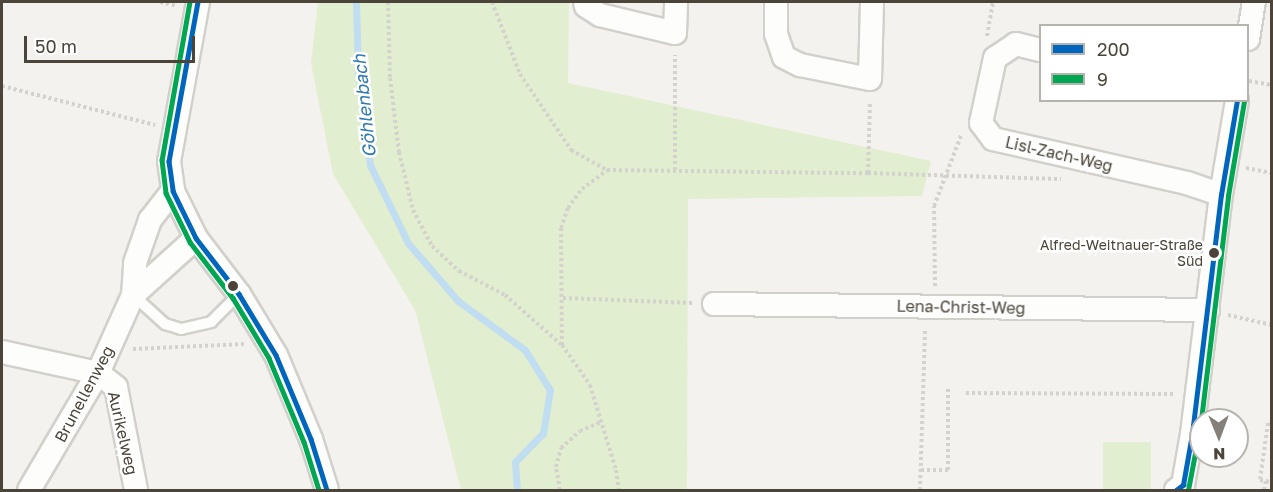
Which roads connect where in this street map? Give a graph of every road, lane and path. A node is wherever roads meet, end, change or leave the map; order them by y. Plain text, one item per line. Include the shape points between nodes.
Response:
1 (198, 2) edge
2 (388, 2) edge
3 (492, 2) edge
4 (585, 2) edge
5 (676, 2) edge
6 (776, 2) edge
7 (872, 2) edge
8 (1254, 2) edge
9 (675, 33) junction
10 (1249, 33) edge
11 (1039, 50) edge
12 (870, 79) junction
13 (1249, 80) edge
14 (1272, 85) edge
15 (2, 86) edge
16 (1238, 102) edge
17 (173, 130) junction
18 (951, 164) dead end
19 (607, 170) junction
20 (675, 171) junction
21 (868, 173) junction
22 (945, 176) junction
23 (1071, 180) dead end
24 (173, 191) junction
25 (1221, 195) junction
26 (196, 238) junction
27 (239, 294) junction
28 (133, 295) junction
29 (563, 298) junction
30 (714, 304) joint
31 (930, 307) junction
32 (1208, 310) junction
33 (1272, 325) edge
34 (562, 345) junction
35 (2, 352) edge
36 (98, 373) junction
37 (948, 388) dead end
38 (966, 393) dead end
39 (1198, 394) junction
40 (601, 422) junction
41 (1272, 424) edge
42 (1255, 462) dead end
43 (1262, 463) junction
44 (921, 470) junction
45 (1266, 481) junction
46 (1272, 482) edge
47 (29, 490) edge
48 (136, 490) edge
49 (327, 490) edge
50 (560, 490) edge
51 (619, 490) edge
52 (920, 490) edge
53 (1176, 490) edge
54 (1264, 490) edge

1 - 17 street
2 - 34 path via 396,131 413,210 432,246 459,272 505,295
3 - 19 path via 520,74 571,150
4 - 9 street via 600,15
5 - 9 street
6 - 12 street via 776,34 784,57
7 - 12 street
8 - 10 street
9 - 20 path
11 - 25 street, Lisl-Zach-Weg via 1016,44 995,58 981,123 993,139 1187,183
12 - 21 path
13 - 14 path
15 - 17 path
16 - 25 street
17 - 24 street via 169,161
18 - 22 path
19 - 20 path
19 - 29 path via 582,189 568,208 561,228
20 - 21 path
21 - 22 path
22 - 23 path
22 - 31 path via 934,206
24 - 26 street
24 - 28 street, Brunellenweg via 150,220 135,263
25 - 32 street
26 - 27 street
26 - 28 street, Brunellenweg
27 - 28 lane via 211,322 181,329 165,324
27 - 49 street via 276,355 311,439
28 - 36 street, Brunellenweg
29 - 30 path
29 - 34 path
30 - 31 street, Lena-Christ-Weg
31 - 32 street, Lena-Christ-Weg
31 - 44 path
32 - 33 path
32 - 39 street
34 - 40 path via 590,385
35 - 36 street, Aurikelweg
36 - 47 street, Brunellenweg
36 - 48 street, Aurikelweg via 116,387
37 - 44 path via 948,470
38 - 39 path
39 - 53 street via 1183,484
40 - 50 path via 580,431 561,448 556,466
40 - 51 path
41 - 43 path via 1268,423
42 - 43 path
43 - 45 path via 1260,480
44 - 52 path
45 - 46 path
45 - 54 path

